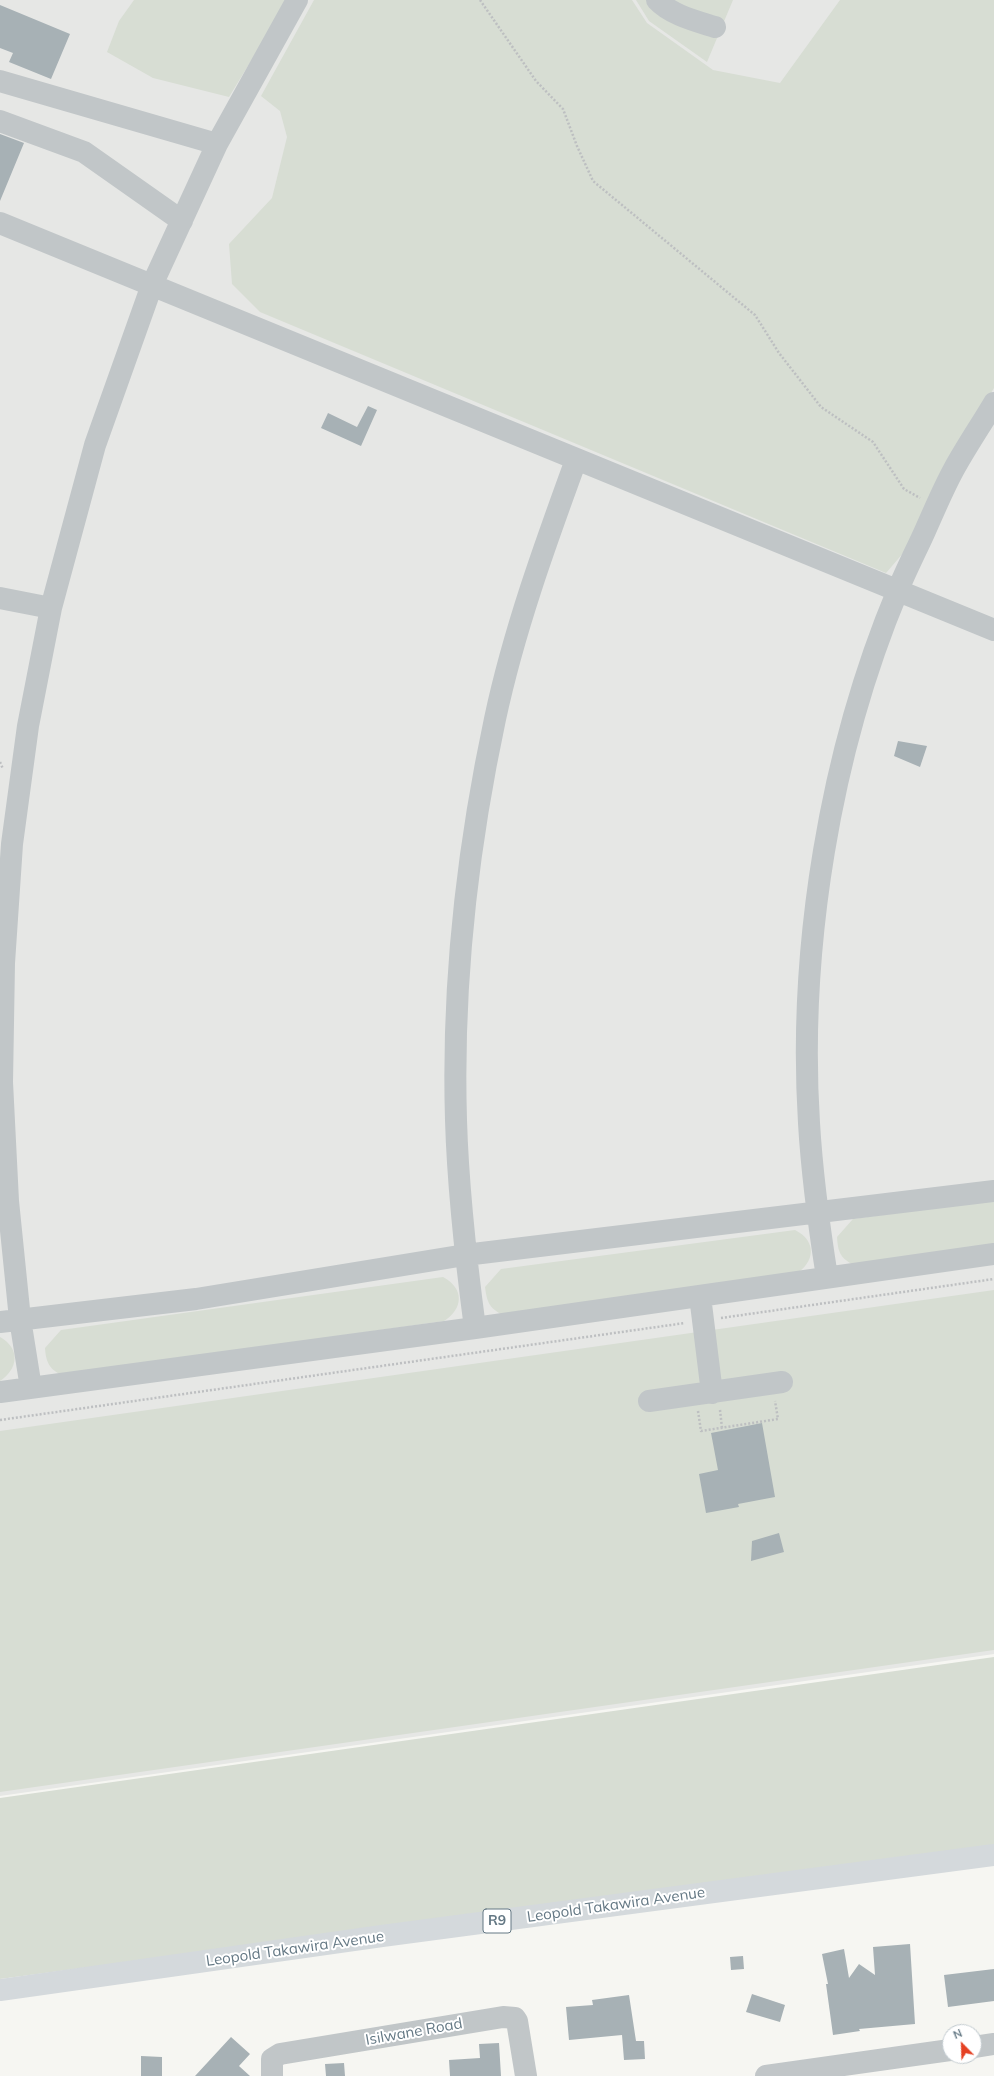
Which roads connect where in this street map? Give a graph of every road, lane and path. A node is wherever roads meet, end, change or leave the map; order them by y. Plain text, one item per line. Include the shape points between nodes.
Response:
1 (297, 0) edge
2 (480, 0) edge
3 (657, 0) edge
4 (715, 27) dead end
5 (0, 81) edge
6 (0, 120) edge
7 (216, 144) junction
8 (182, 221) junction
9 (0, 224) edge
10 (152, 285) junction
11 (994, 402) edge
12 (576, 460) junction
13 (936, 506) junction
14 (897, 590) junction
15 (0, 598) edge
16 (51, 608) junction
17 (994, 630) edge
18 (994, 1191) edge
19 (817, 1212) junction
20 (994, 1254) edge
21 (465, 1255) junction
22 (827, 1278) junction
23 (994, 1280) edge
24 (700, 1296) junction
25 (703, 1320) junction
26 (10, 1321) edge
27 (476, 1328) junction
28 (777, 1383) joint
29 (31, 1388) junction
30 (0, 1392) edge
31 (704, 1394) junction
32 (649, 1401) dead end
33 (0, 1420) edge
34 (994, 1855) edge
35 (0, 1990) edge
36 (994, 2044) edge
37 (982, 2046) edge
38 (942, 2051) edge
39 (272, 2076) edge
40 (526, 2076) edge
41 (766, 2076) edge

1 - 7 street
2 - 13 path via 536,81 564,109 593,181 755,315 779,353 821,407 873,442 904,489
3 - 4 street via 686,17
5 - 7 street
6 - 8 street via 84,152
7 - 8 street
8 - 10 street
9 - 10 street
10 - 12 street
10 - 16 street via 94,445
11 - 13 street via 953,470
12 - 14 street
12 - 21 street via 530,587 495,718 471,851 458,985 456,1120
13 - 14 street
14 - 17 street
14 - 19 street via 867,675 842,763 824,851 814,926 807,1031 809,1122
15 - 16 street
16 - 26 street via 26,742 12,844 4,962 2,1082 8,1201
18 - 19 street
19 - 21 street
19 - 22 street
20 - 22 street
21 - 26 street via 196,1299
21 - 27 street
22 - 24 street
23 - 25 path
24 - 25 street
24 - 27 street
25 - 31 street
25 - 33 path
26 - 29 street
27 - 29 street
28 - 31 street
28 - 31 path via 778,1419 701,1431
29 - 30 street
31 - 32 street
34 - 35 highway, Leopold Takawira Avenue / R9 via 382,1936
36 - 37 street
38 - 41 street
39 - 40 street, Isilwane Road via 272,2059 280,2054 504,2017 517,2021

